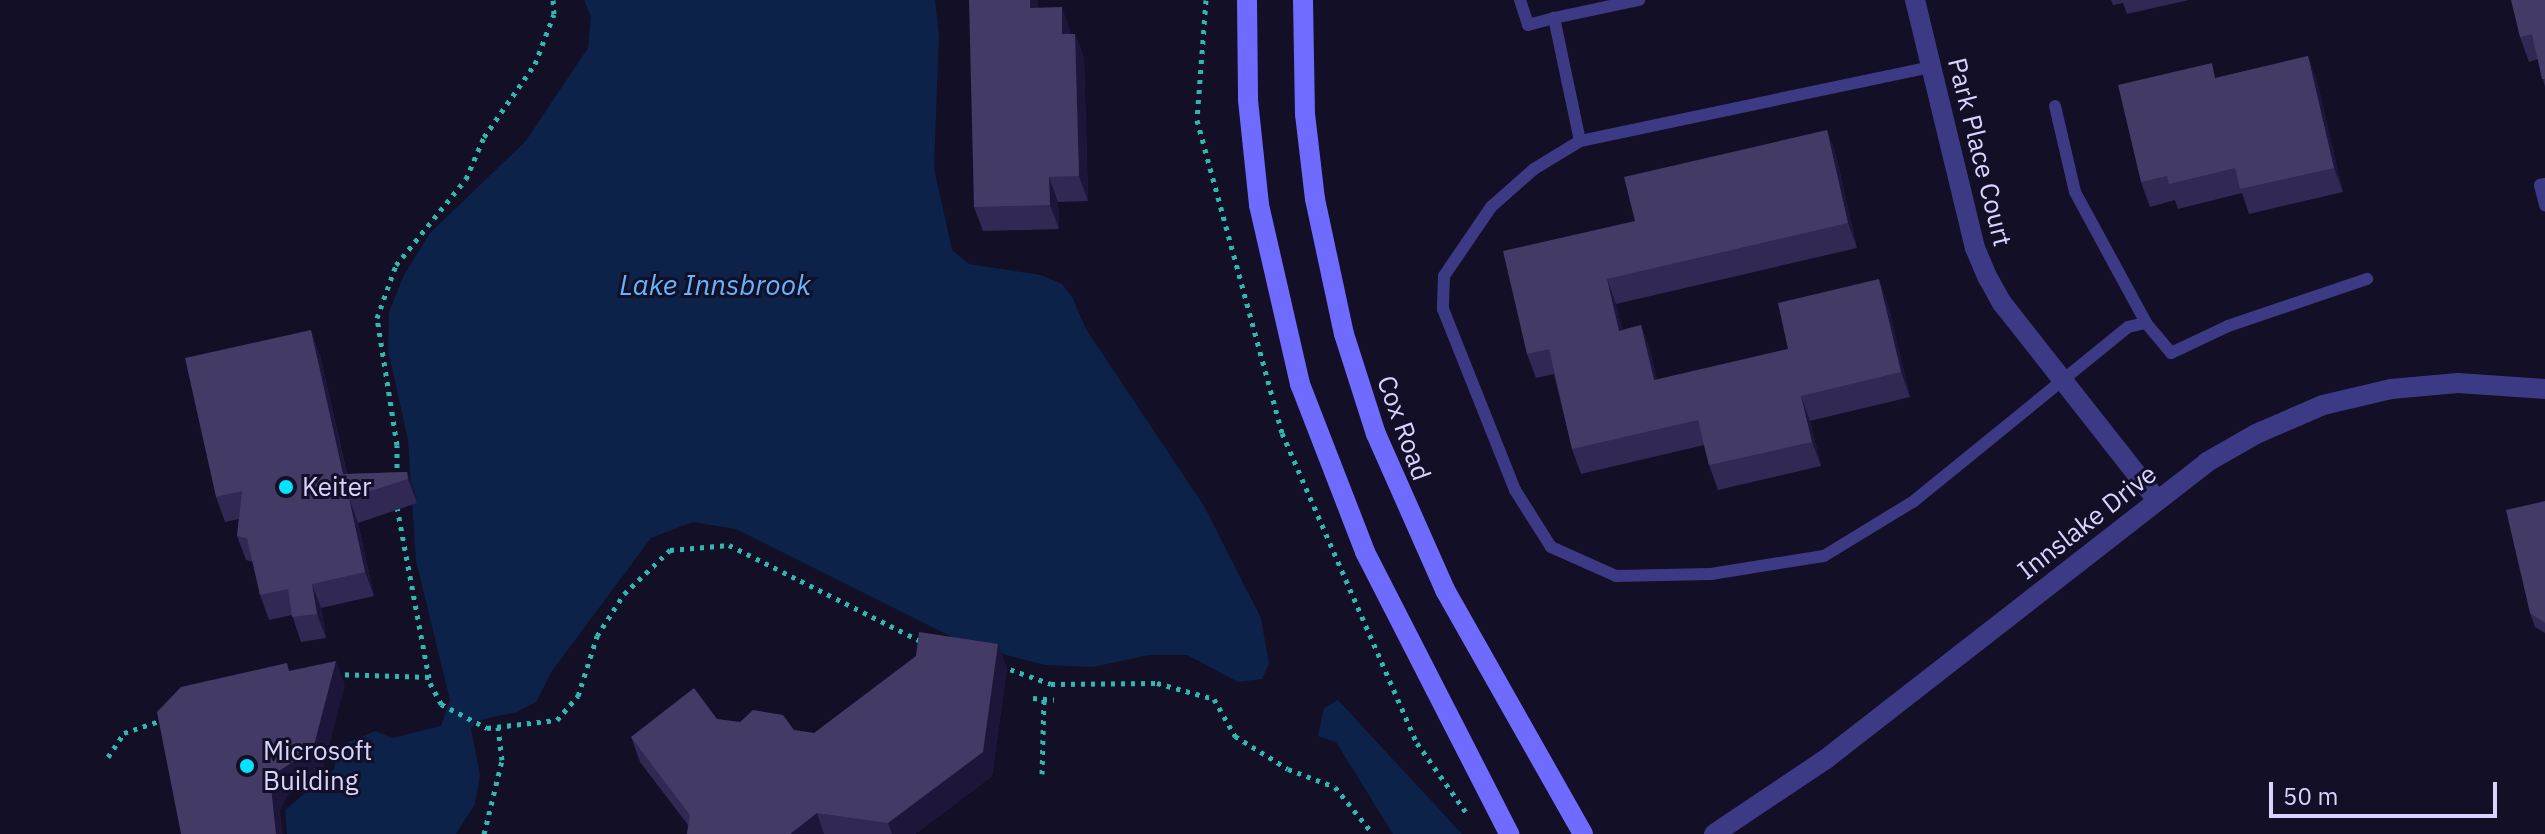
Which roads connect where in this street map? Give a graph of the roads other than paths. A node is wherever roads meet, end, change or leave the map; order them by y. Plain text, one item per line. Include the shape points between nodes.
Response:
1 (1247, 0) edge
2 (1303, 0) edge
3 (1520, 0) edge
4 (1639, 0) edge
5 (1915, 0) edge
6 (1554, 18) junction
7 (1931, 67) junction
8 (2055, 106) dead end
9 (1580, 141) junction
10 (2545, 184) edge
11 (2545, 205) edge
12 (2367, 279) dead end
13 (2146, 323) junction
14 (2063, 380) junction
15 (2545, 389) edge
16 (2157, 500) junction
17 (1509, 834) edge
18 (1583, 834) edge
19 (1714, 834) edge

1 - 17 main road via 1248,100 1259,205 1300,384 1365,552
2 - 18 main road, Cox Road via 1305,114 1315,199 1344,334 1376,434 1445,590
3 - 6 lane via 1528,25
4 - 6 lane
5 - 7 street, Park Place Court
6 - 9 lane
7 - 9 lane
7 - 14 street, Park Place Court via 1975,248 2002,303
8 - 13 lane via 2075,192
9 - 14 lane via 1534,169 1491,207 1444,276 1443,309 1460,354 1515,490 1551,547 1616,576 1711,574 1824,556 1914,501
10 - 11 lane via 2540,185
12 - 13 lane via 2256,316 2171,353
13 - 14 lane via 2117,334
14 - 16 street, Park Place Court
15 - 16 street, Innslake Drive via 2430,384 2323,405 2207,462
16 - 19 street, Innslake Drive via 1826,759

